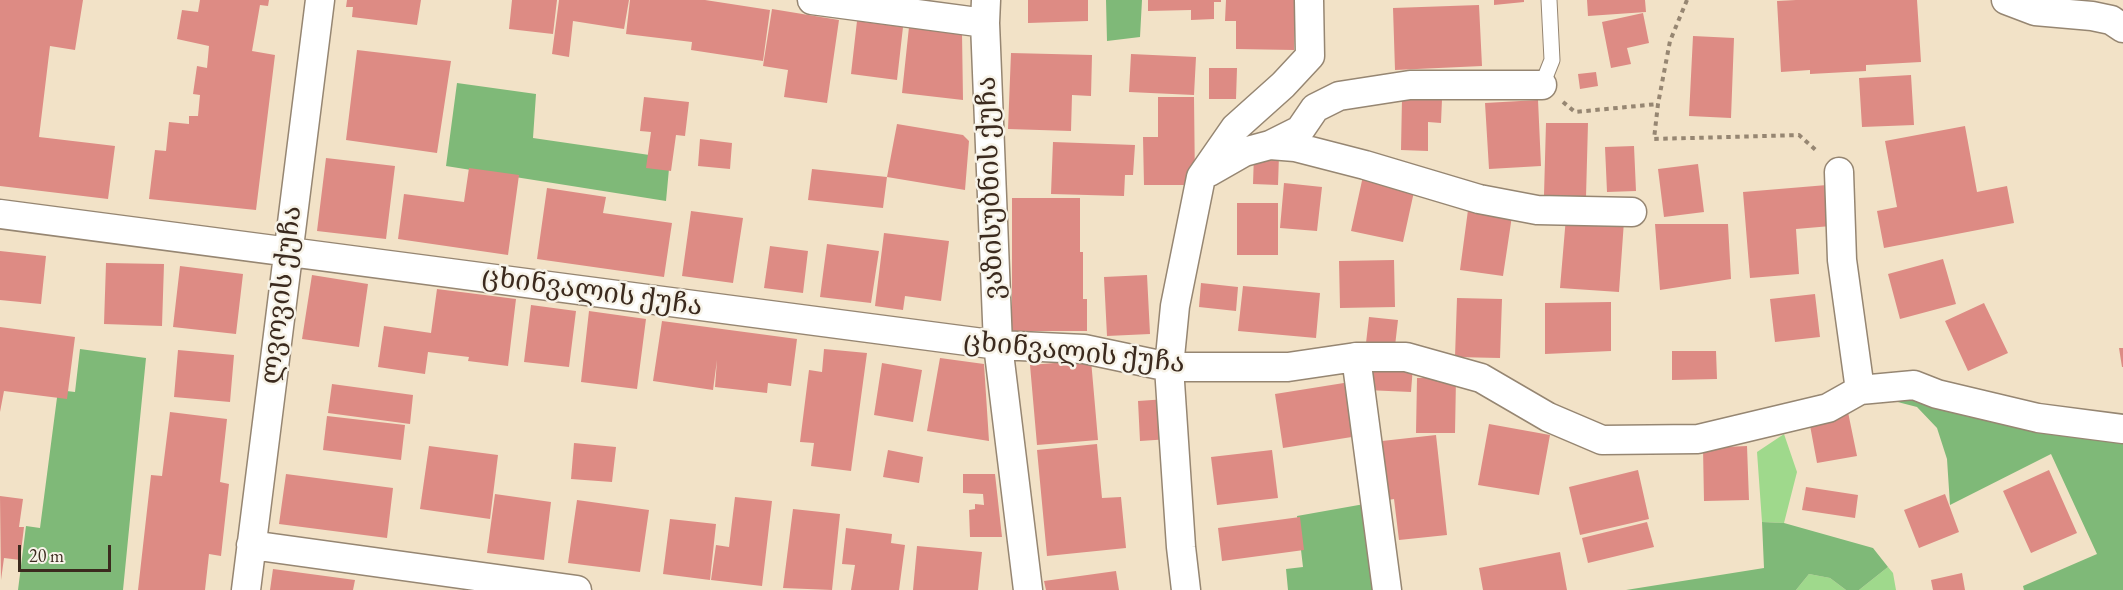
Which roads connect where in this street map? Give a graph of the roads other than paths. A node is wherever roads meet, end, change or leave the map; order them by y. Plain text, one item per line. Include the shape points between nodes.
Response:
1 (320, 0) edge
2 (812, 0) edge
3 (1309, 0) edge
4 (1549, 0) edge
5 (2006, 0) edge
6 (985, 12) edge
7 (2123, 28) edge
8 (1542, 85) joint
9 (1270, 145) junction
10 (1839, 172) road end
11 (1201, 177) junction
12 (1632, 212) dead end
13 (0, 214) edge
14 (287, 252) junction
15 (998, 345) junction
16 (1356, 357) junction
17 (1169, 367) junction
18 (1860, 390) junction
19 (2123, 429) edge
20 (251, 545) junction
21 (246, 590) edge
22 (577, 590) edge
23 (1028, 590) edge
24 (1186, 590) edge
25 (1387, 590) edge

1 - 14 street, ლვოვის ქუჩა
2 - 6 street
3 - 11 street via 1310,56 1235,128
4 - 8 lane via 1552,60
5 - 7 street via 2035,11 2111,20
6 - 15 street, ვაზისუბნის ქუჩა
8 - 9 street via 1410,85 1339,96 1315,108 1300,130
9 - 11 street via 1244,152
9 - 12 street via 1295,147 1479,199 1537,210
10 - 18 street via 1842,260
11 - 17 street via 1175,306
13 - 14 street, ცხინვალის ქუჩა
14 - 15 street, ცხინვალის ქუჩა
14 - 20 street, ლვოვის ქუჩა
15 - 17 street, ცხინვალის ქუჩა via 1084,349
15 - 23 street, ვაზისუბნის ქუჩა
16 - 17 street, ცხინვალის ქუჩა via 1288,367
16 - 18 street, ცხინვალის ქუჩა via 1406,357 1481,378 1548,417 1602,440 1698,439 1828,408
16 - 25 street
17 - 24 street
18 - 19 street, ცხინვალის ქუჩა via 1914,385 2038,418
20 - 21 street, ლვოვის ქუჩა
20 - 22 street

